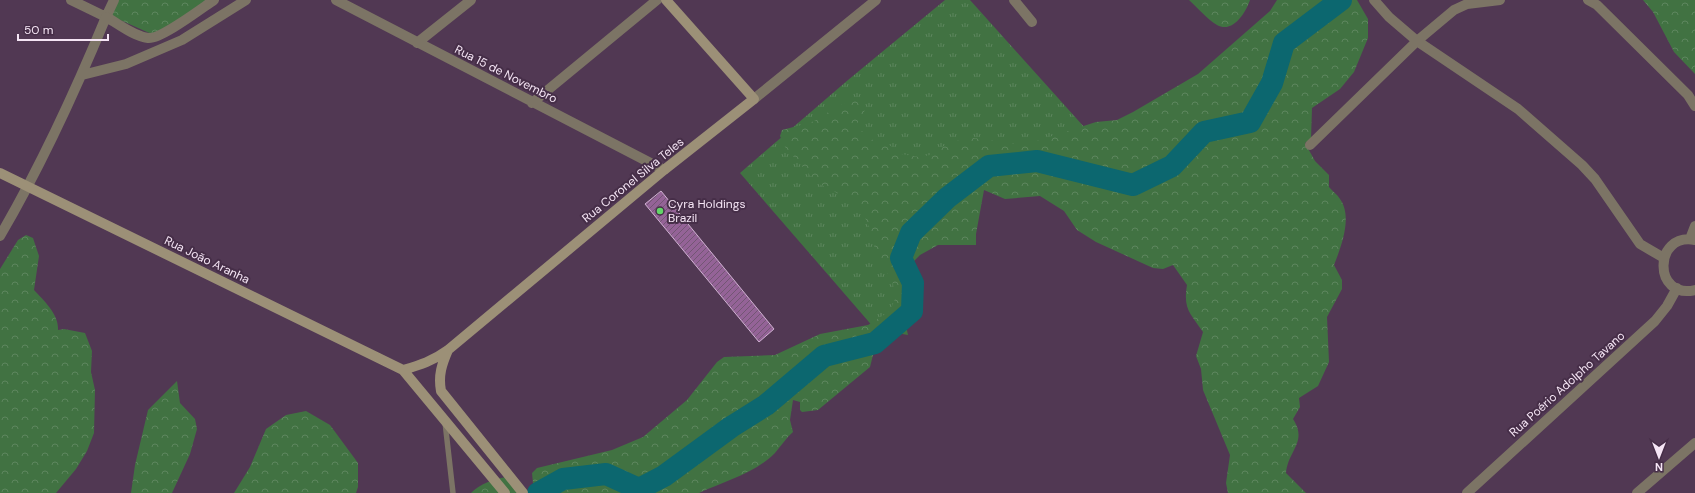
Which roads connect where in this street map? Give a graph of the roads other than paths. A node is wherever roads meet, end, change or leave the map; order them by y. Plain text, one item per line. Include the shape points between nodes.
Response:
1 (71, 0) edge
2 (114, 0) edge
3 (214, 0) edge
4 (246, 0) edge
5 (336, 0) edge
6 (470, 0) edge
7 (657, 0) edge
8 (666, 0) edge
9 (876, 0) edge
10 (1014, 0) edge
11 (1374, 0) edge
12 (1500, 0) edge
13 (1588, 0) edge
14 (106, 17) junction
15 (1032, 22) dead end
16 (1417, 41) junction
17 (417, 43) junction
18 (82, 75) junction
19 (754, 99) junction
20 (532, 103) junction
21 (1695, 106) edge
22 (1310, 145) dead end
23 (664, 170) junction
24 (0, 173) edge
25 (28, 187) junction
26 (1695, 226) edge
27 (0, 236) edge
28 (1692, 240) edge
29 (1664, 258) junction
30 (1677, 288) junction
31 (1695, 290) edge
32 (448, 350) junction
33 (403, 370) junction
34 (445, 420) junction
35 (1695, 443) edge
36 (522, 492) edge
37 (1470, 492) edge
38 (453, 493) edge
39 (505, 493) edge
40 (1637, 493) edge

1 - 14 street
2 - 14 street
3 - 14 street via 167,32 149,39
4 - 18 street via 182,40 126,64
5 - 17 street, Rua 15 de Novembro
6 - 17 street
7 - 20 street
8 - 19 main road
9 - 19 street, Rua Coronel Silva Teles
10 - 15 street
11 - 16 street
12 - 16 street via 1467,4 1454,10
13 - 21 street via 1597,5 1688,94
14 - 18 street
16 - 22 street
16 - 29 street via 1518,109 1582,165 1595,179 1640,244
17 - 20 street, Rua 15 de Novembro
18 - 25 street
19 - 23 main road, Rua Coronel Silva Teles
20 - 23 street, Rua 15 de Novembro
23 - 32 main road, Rua Coronel Silva Teles
24 - 25 main road, Rua João Aranha
25 - 27 street
25 - 33 main road, Rua João Aranha
26 - 28 street
28 - 29 street via 1679,241 1669,248
29 - 30 street via 1663,272
30 - 31 street
30 - 37 street, Rua Poério Adolpho Tavano via 1655,321
32 - 33 main road, Rua Coronel Silva Teles via 424,364
32 - 36 main road via 440,370 441,391
33 - 34 main road
34 - 38 lane
34 - 39 main road
35 - 40 street

